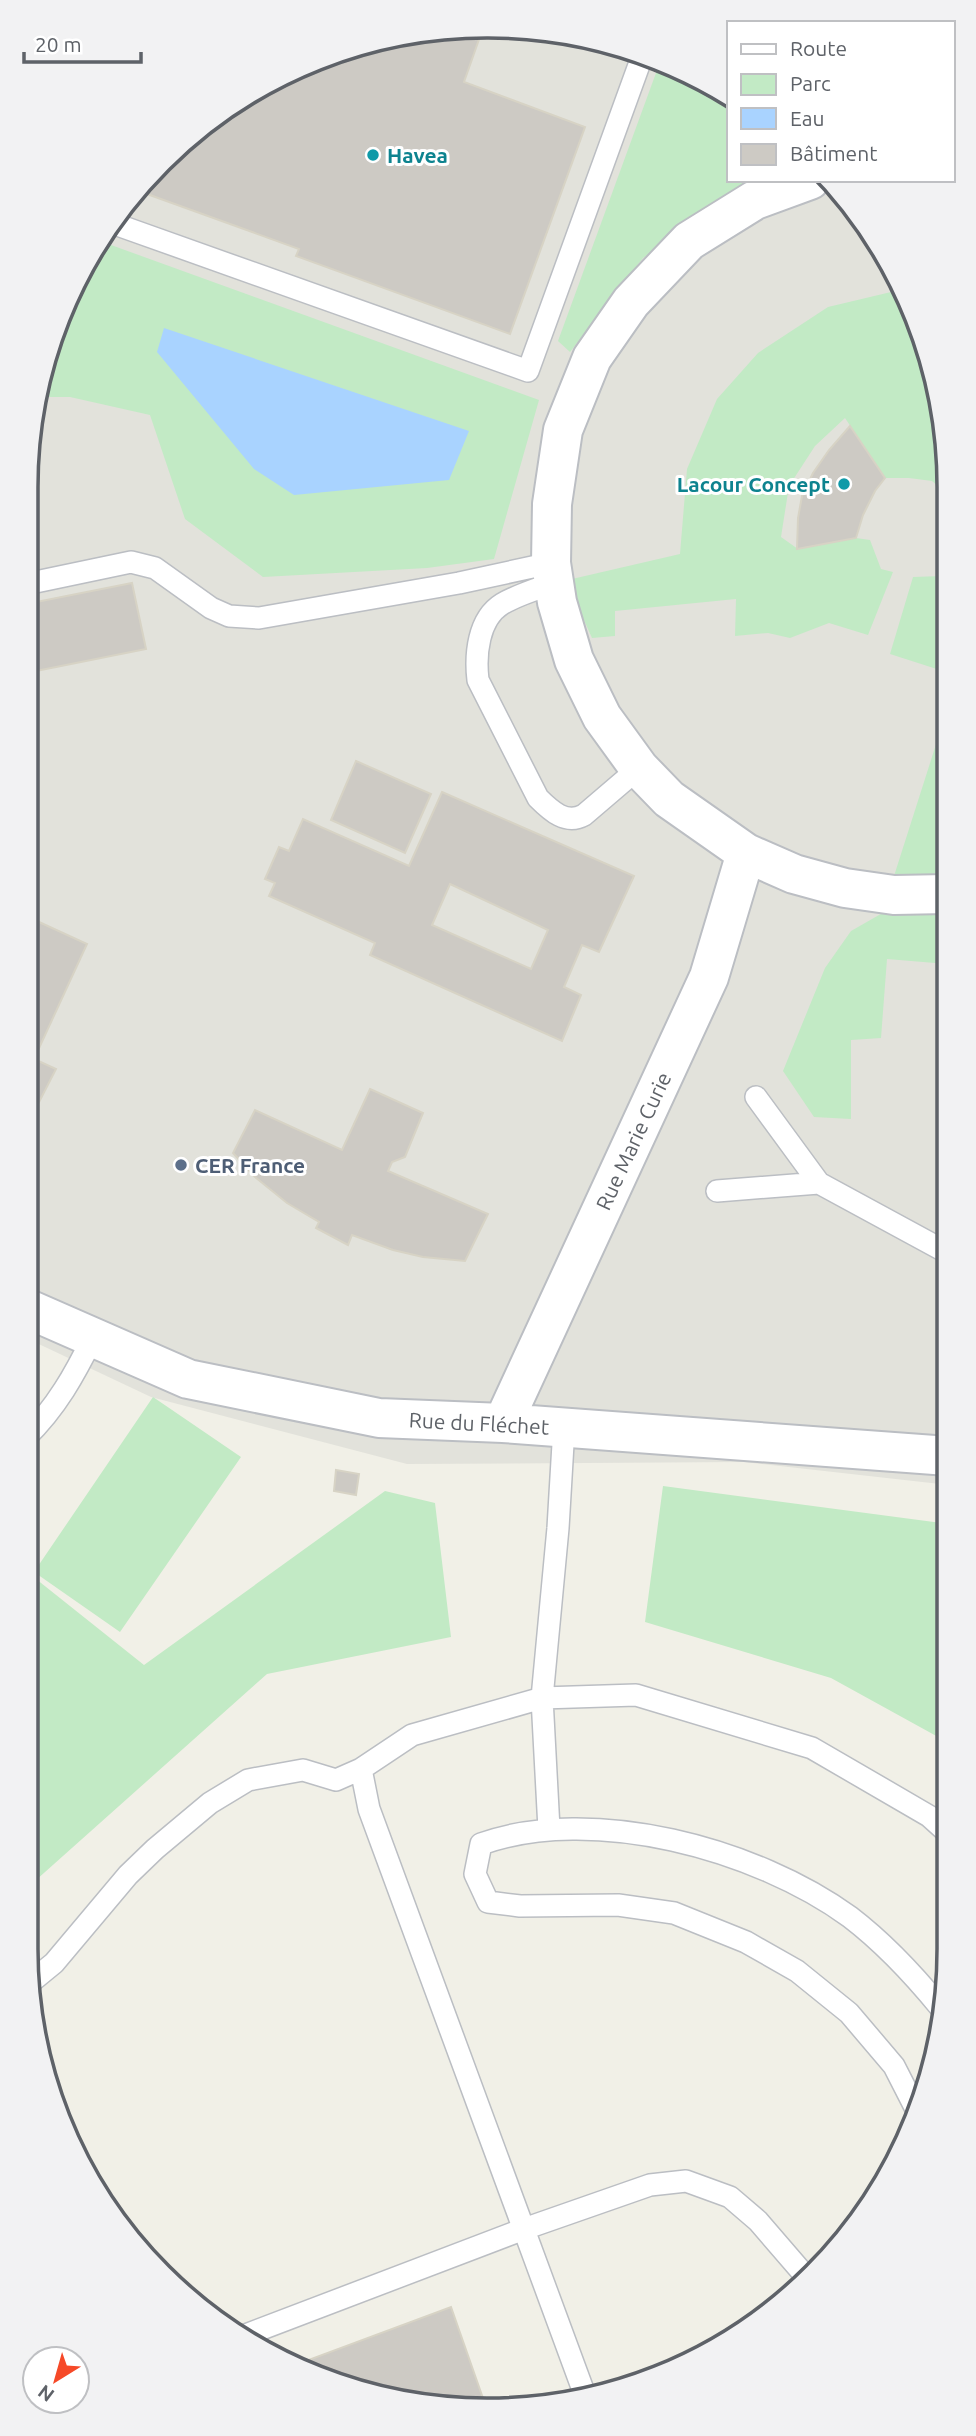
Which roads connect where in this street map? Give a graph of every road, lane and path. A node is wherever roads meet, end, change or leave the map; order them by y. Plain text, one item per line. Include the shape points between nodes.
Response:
1 (639, 65) edge
2 (804, 182) edge
3 (122, 227) edge
4 (552, 573) junction
5 (38, 581) edge
6 (639, 768) junction
7 (747, 853) junction
8 (937, 894) edge
9 (756, 1097) dead end
10 (819, 1182) junction
11 (717, 1192) dead end
12 (937, 1247) edge
13 (38, 1313) edge
14 (93, 1337) junction
15 (503, 1423) junction
16 (38, 1424) edge
17 (564, 1427) junction
18 (937, 1454) edge
19 (542, 1698) junction
20 (361, 1769) junction
21 (937, 1823) edge
22 (549, 1829) junction
23 (39, 1975) edge
24 (935, 2000) edge
25 (911, 2099) edge
26 (524, 2229) junction
27 (801, 2271) edge
28 (254, 2332) edge
29 (582, 2387) edge

1 - 3 lane via 528,371
2 - 4 street via 755,200 689,241 631,302 592,358 563,430 552,504
4 - 5 lane via 459,583 259,618 229,616 155,568 131,562
4 - 6 street via 575,660 602,717
4 - 6 lane via 500,604 486,620 476,661 478,680 538,799 551,811 575,820 584,816
6 - 7 street via 669,799
7 - 8 street via 794,874 845,888 894,895
7 - 15 street, Rue Marie Curie via 709,977
9 - 10 lane
10 - 11 lane
10 - 12 lane
13 - 14 street, Rue du Fléchet
14 - 15 street, Rue du Fléchet via 188,1379 379,1418
14 - 16 lane via 71,1382
15 - 17 street, Rue du Fléchet
17 - 18 street, Rue du Fléchet
17 - 19 lane
19 - 20 lane via 412,1735
19 - 21 lane via 636,1695 812,1748
19 - 22 lane
20 - 23 lane via 336,1780 303,1770 248,1780 210,1803 137,1866
20 - 26 lane via 369,1809
22 - 24 lane via 636,1832 695,1845 781,1876 849,1917 908,1968
22 - 25 lane via 481,1844 475,1874 488,1902 618,1905 674,1913 746,1942 797,1971 849,2013 894,2066
26 - 27 lane via 650,2185 686,2181 730,2197 758,2221
26 - 28 lane
26 - 29 lane

